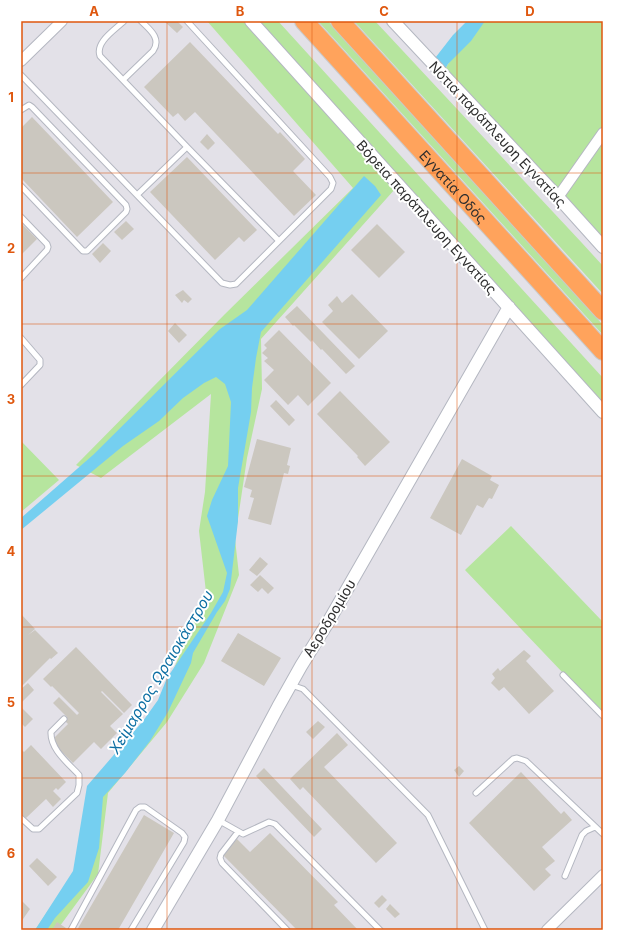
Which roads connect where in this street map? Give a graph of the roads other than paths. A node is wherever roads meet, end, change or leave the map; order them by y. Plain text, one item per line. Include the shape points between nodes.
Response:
1 (62, 21) edge
2 (124, 21) edge
3 (141, 21) edge
4 (187, 21) edge
5 (251, 21) edge
6 (304, 21) edge
7 (340, 21) edge
8 (392, 21) edge
9 (21, 61) edge
10 (21, 75) edge
11 (123, 80) junction
12 (21, 110) edge
13 (603, 133) edge
14 (187, 147) junction
15 (21, 186) edge
16 (137, 195) junction
17 (558, 197) junction
18 (21, 217) edge
19 (279, 241) junction
20 (603, 247) edge
21 (21, 278) edge
22 (509, 307) junction
23 (603, 311) edge
24 (21, 338) edge
25 (603, 351) edge
26 (21, 385) edge
27 (603, 412) edge
28 (563, 675) dead end
29 (291, 685) junction
30 (603, 716) edge
31 (64, 719) dead end
32 (476, 793) dead end
33 (21, 818) edge
34 (218, 820) junction
35 (595, 827) junction
36 (238, 832) junction
37 (603, 834) edge
38 (603, 875) edge
39 (565, 876) dead end
40 (71, 930) edge
41 (131, 930) edge
42 (153, 930) edge
43 (286, 930) edge
44 (380, 930) edge
45 (485, 930) edge
46 (547, 930) edge

1 - 9 street
2 - 11 lane via 102,42 99,49 102,59
3 - 11 lane via 156,37 157,44
4 - 19 lane via 333,183 331,189
5 - 22 street, Βόρεια παράπλευρη Εγνατίας
6 - 25 highway, Εγνατία Οδός
7 - 23 highway, Εγνατία Οδός
8 - 17 street, Νότια παράπλευρη Εγνατίας
10 - 16 lane
11 - 14 lane
12 - 15 lane via 28,105 32,107 128,209 87,252 83,251
13 - 17 street
14 - 16 lane
14 - 19 lane
16 - 19 lane via 222,283 230,286 236,284
17 - 20 street, Νότια παράπλευρη Εγνατίας
18 - 21 lane via 48,247
22 - 27 street, Βόρεια παράπλευρη Εγνατίας
22 - 29 street, Αεροδρομίου
24 - 26 lane via 40,360 40,365
28 - 30 lane
29 - 34 street, Αεροδρομίου
29 - 45 lane via 303,689 428,815
31 - 33 lane via 51,732 50,740 79,775 77,793 39,829 33,829
32 - 35 lane via 513,758 517,758 526,761
34 - 36 lane
34 - 42 street, Αεροδρομίου
35 - 37 lane
35 - 39 lane via 582,835
36 - 43 lane via 221,854 222,863
36 - 44 lane via 242,834 269,822 275,824
38 - 46 street
40 - 41 lane via 136,810 145,807 185,837

